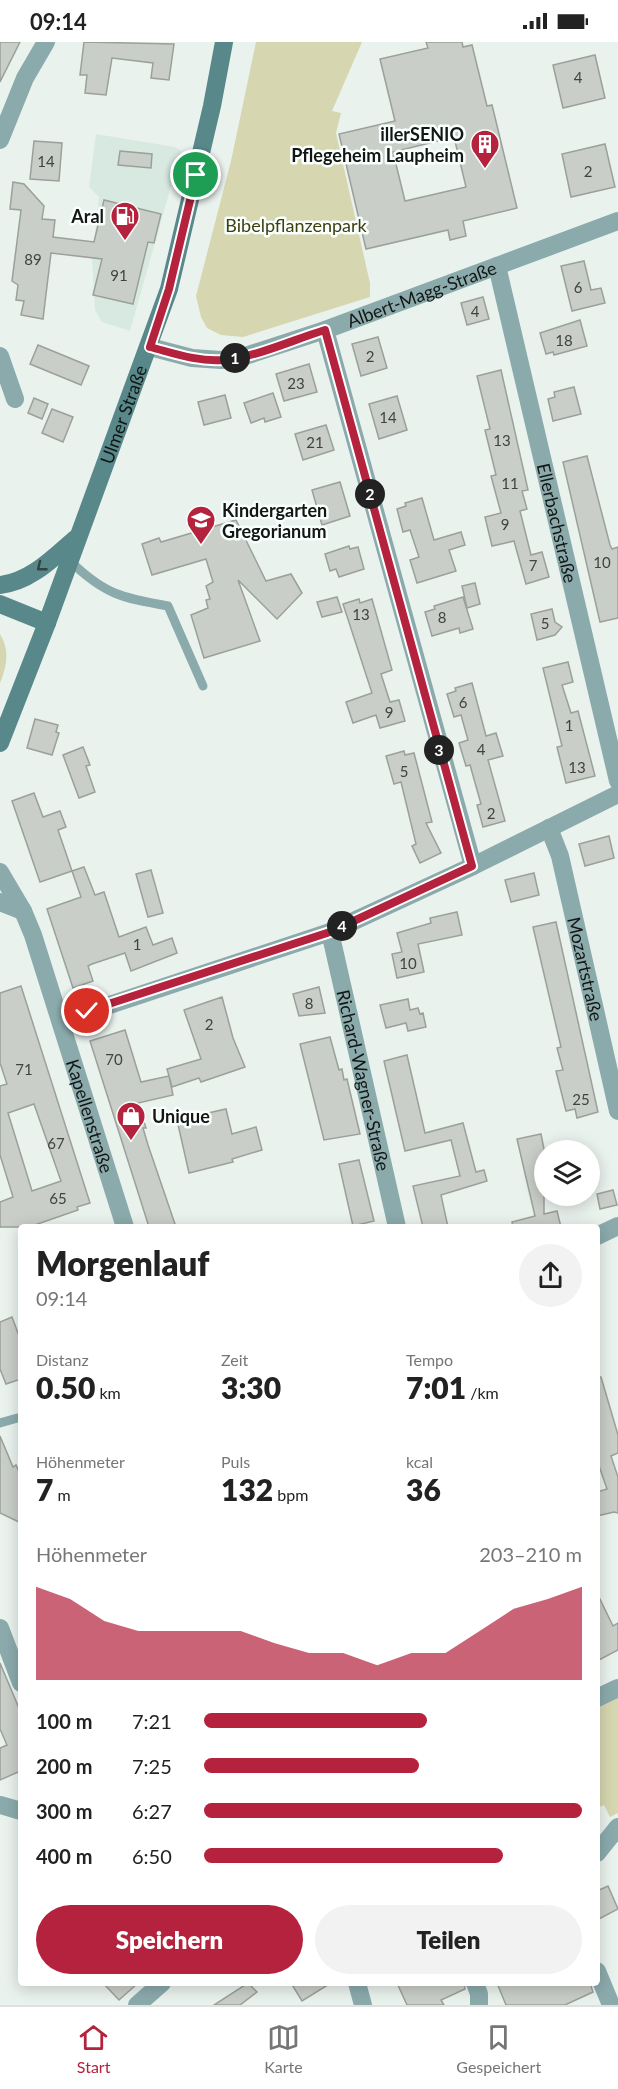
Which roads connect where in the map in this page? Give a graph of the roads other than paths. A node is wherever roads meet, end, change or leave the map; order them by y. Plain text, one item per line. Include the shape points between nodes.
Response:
1 (46, 42) edge
2 (224, 42) edge
3 (0, 140) edge
4 (618, 221) edge
5 (497, 266) junction
6 (325, 330) junction
7 (150, 347) junction
8 (0, 356) edge
9 (15, 399) dead end
10 (77, 538) junction
11 (69, 560) junction
12 (0, 585) edge
13 (0, 604) edge
14 (47, 623) junction
15 (203, 686) dead end
16 (0, 743) edge
17 (618, 781) edge
18 (618, 794) edge
19 (549, 828) junction
20 (472, 866) junction
21 (0, 872) edge
22 (0, 902) edge
23 (23, 910) junction
24 (330, 932) junction
25 (61, 1020) junction
26 (618, 1111) edge
27 (124, 1224) edge
28 (396, 1224) edge
29 (618, 1226) edge
30 (600, 1235) edge
31 (18, 1418) edge
32 (0, 1423) edge
33 (0, 1628) edge
34 (18, 1675) edge
35 (618, 1688) edge
36 (600, 1697) edge
37 (0, 1805) edge
38 (18, 1810) edge
39 (618, 1827) edge
40 (600, 1850) edge
41 (600, 1978) edge
42 (159, 1986) edge
43 (358, 1986) edge
44 (475, 1986) edge
45 (137, 2005) edge
46 (363, 2005) edge
47 (479, 2005) edge
48 (611, 2005) edge

1 - 3 street via 25,78
2 - 7 main road, Ulmer Straße via 180,244
4 - 5 street, Albert-Magg-Straße
5 - 6 street, Albert-Magg-Straße
5 - 17 street, Ellerbachstraße
6 - 7 street, Albert-Magg-Straße via 221,360 192,358
6 - 20 street
7 - 10 main road, Ulmer Straße
8 - 9 street
10 - 11 main road, Ulmer Straße
10 -> 12 main road via 33,574 15,584
11 - 14 main road, Ulmer Straße
11 - 15 lane via 94,585 130,600 168,606
13 - 14 main road
14 - 16 main road, Ulmer Straße
18 - 19 street
19 - 20 street
19 - 26 street, Mozartstraße via 560,856
20 - 24 street
21 - 23 street, Kapellenstraße
22 - 23 street
23 - 25 street, Kapellenstraße
24 - 25 street
24 - 28 street, Richard-Wagner-Straße
25 - 27 street, Kapellenstraße
29 - 30 street
31 - 32 lane
33 - 34 street
35 - 36 street
37 - 38 street
39 - 40 street
41 - 48 street
42 - 45 street
43 - 46 street
44 - 47 street

